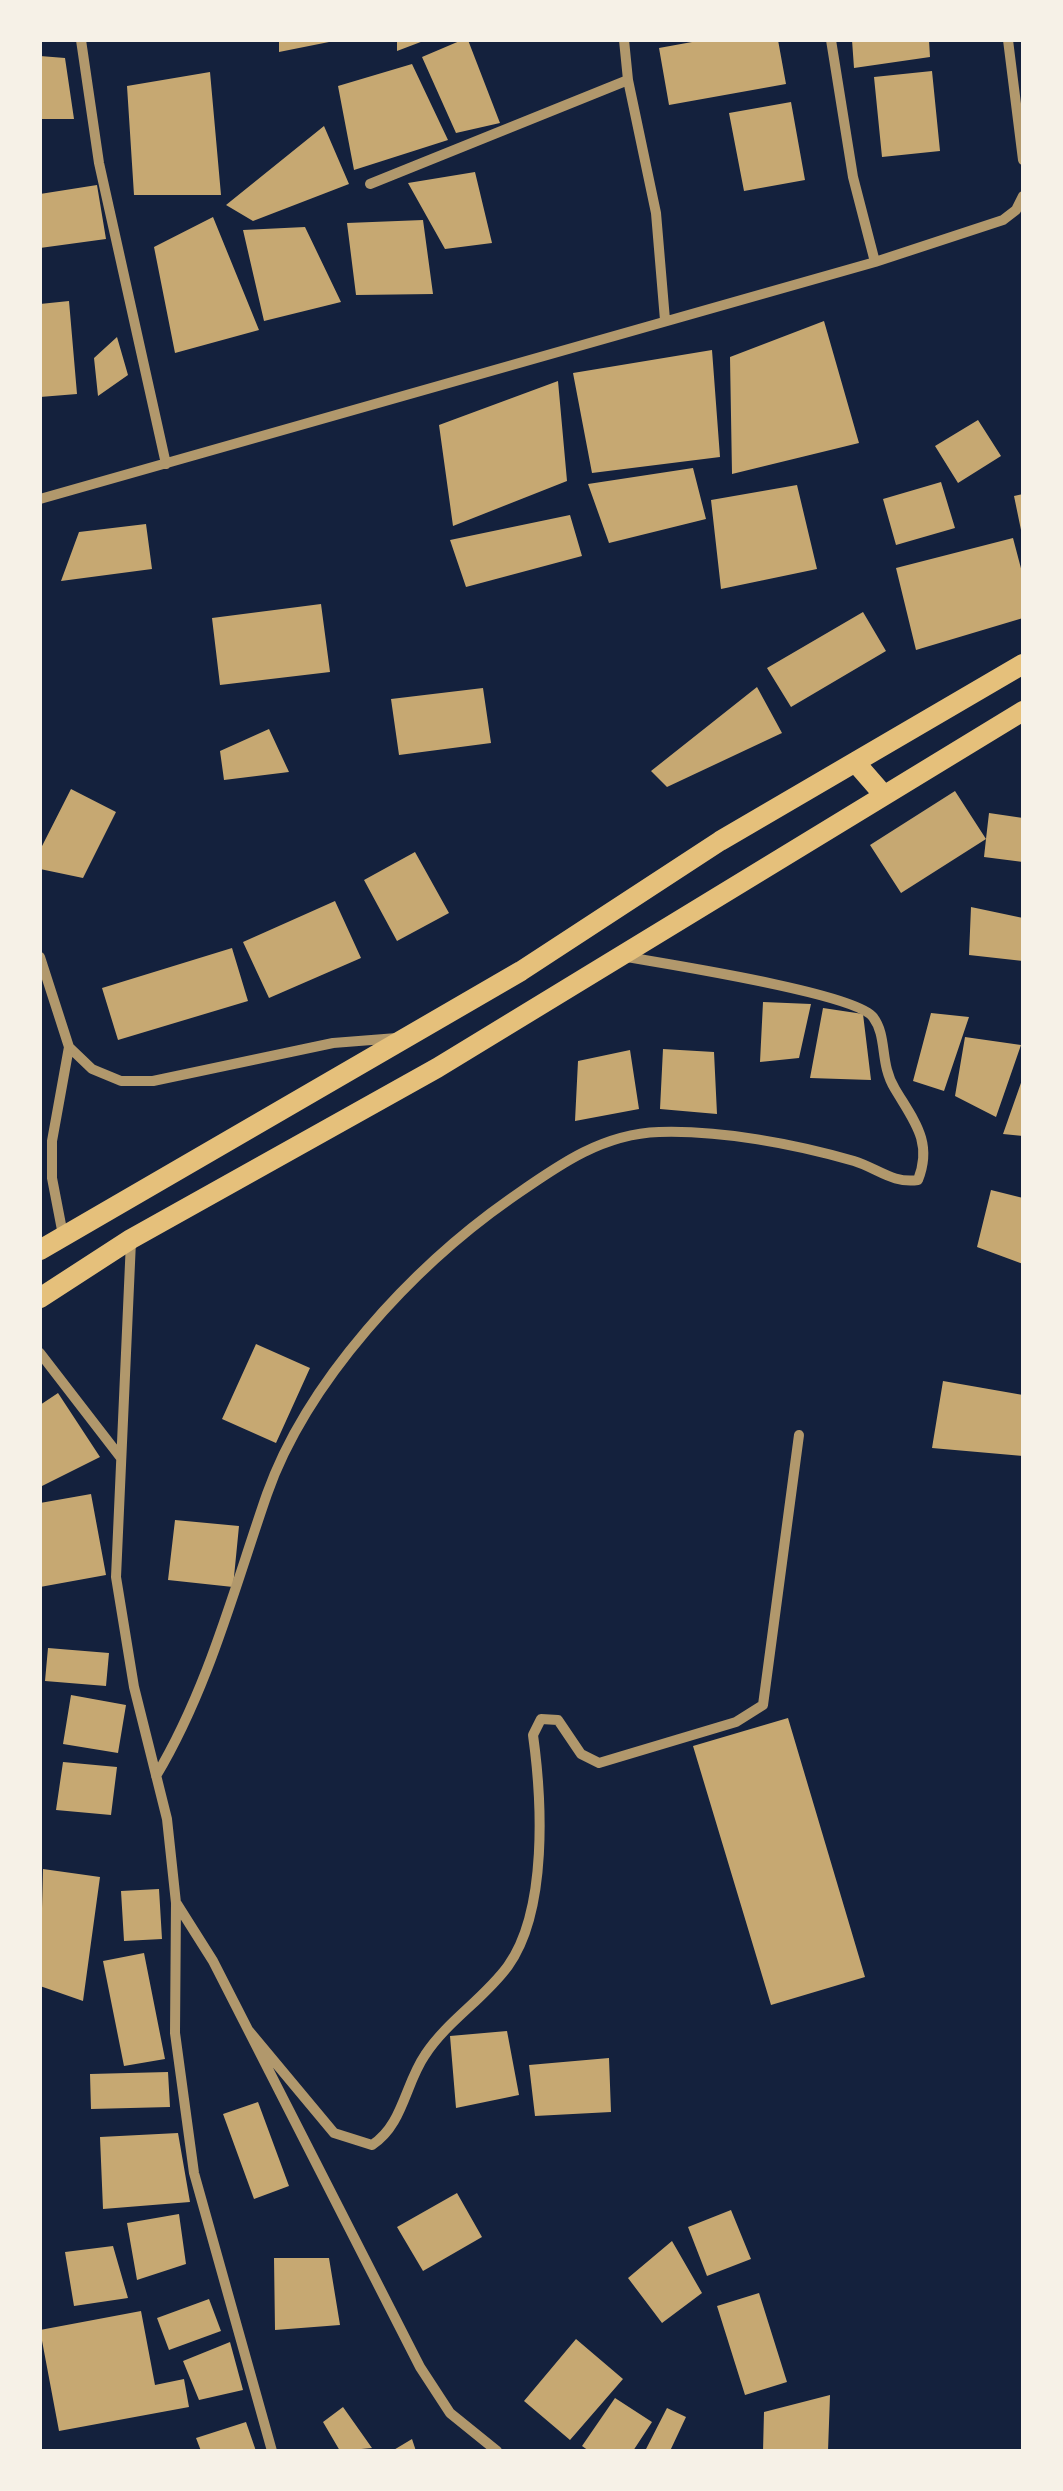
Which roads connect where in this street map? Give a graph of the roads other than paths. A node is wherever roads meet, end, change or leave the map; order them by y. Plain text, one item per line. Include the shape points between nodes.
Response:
1 (81, 40) edge
2 (624, 40) edge
3 (832, 40) edge
4 (1008, 40) edge
5 (628, 80) junction
6 (1023, 160) edge
7 (370, 184) dead end
8 (1023, 196) edge
9 (875, 262) junction
10 (665, 320) junction
11 (166, 464) junction
12 (40, 499) edge
13 (1023, 664) edge
14 (1023, 710) edge
15 (855, 762) junction
16 (882, 792) junction
17 (621, 956) junction
18 (40, 957) edge
19 (403, 1038) junction
20 (70, 1046) junction
21 (63, 1235) junction
22 (131, 1238) junction
23 (40, 1250) edge
24 (40, 1298) edge
25 (40, 1354) edge
26 (800, 1435) dead end
27 (121, 1459) junction
28 (156, 1776) junction
29 (176, 1903) junction
30 (249, 2031) junction
31 (272, 2451) edge
32 (497, 2451) edge

1 - 11 street via 98,164
2 - 5 street
3 - 9 street via 853,177
4 - 6 street
5 - 7 street
5 - 10 street via 656,213
8 - 9 street via 1003,220
9 - 10 street
10 - 11 street
11 - 12 street
13 - 15 highway
14 - 16 highway
15 - 16 highway
15 - 19 highway
16 - 17 highway
17 - 22 highway via 437,1068
17 - 28 street via 792,990 872,1014 888,1077 923,1132 926,1160 918,1180 901,1182 856,1162 808,1152 658,1132 591,1145 481,1220 347,1353 312,1402 268,1491 237,1594
18 - 20 street
19 - 20 street via 360,1038 152,1081 106,1075
19 - 21 highway
20 - 21 street via 52,1141
21 - 23 highway
22 - 24 highway
22 - 27 street
25 - 27 street
26 - 30 street via 763,1705 736,1722 599,1763 581,1754 558,1720 541,1720 533,1735 539,1852 524,1936 508,1966 434,2040 383,2139 372,2145 334,2133
27 - 28 street via 116,1577
28 - 29 street
29 - 30 street
29 - 31 street via 180,2094 194,2172
30 - 32 street via 420,2367 458,2422

